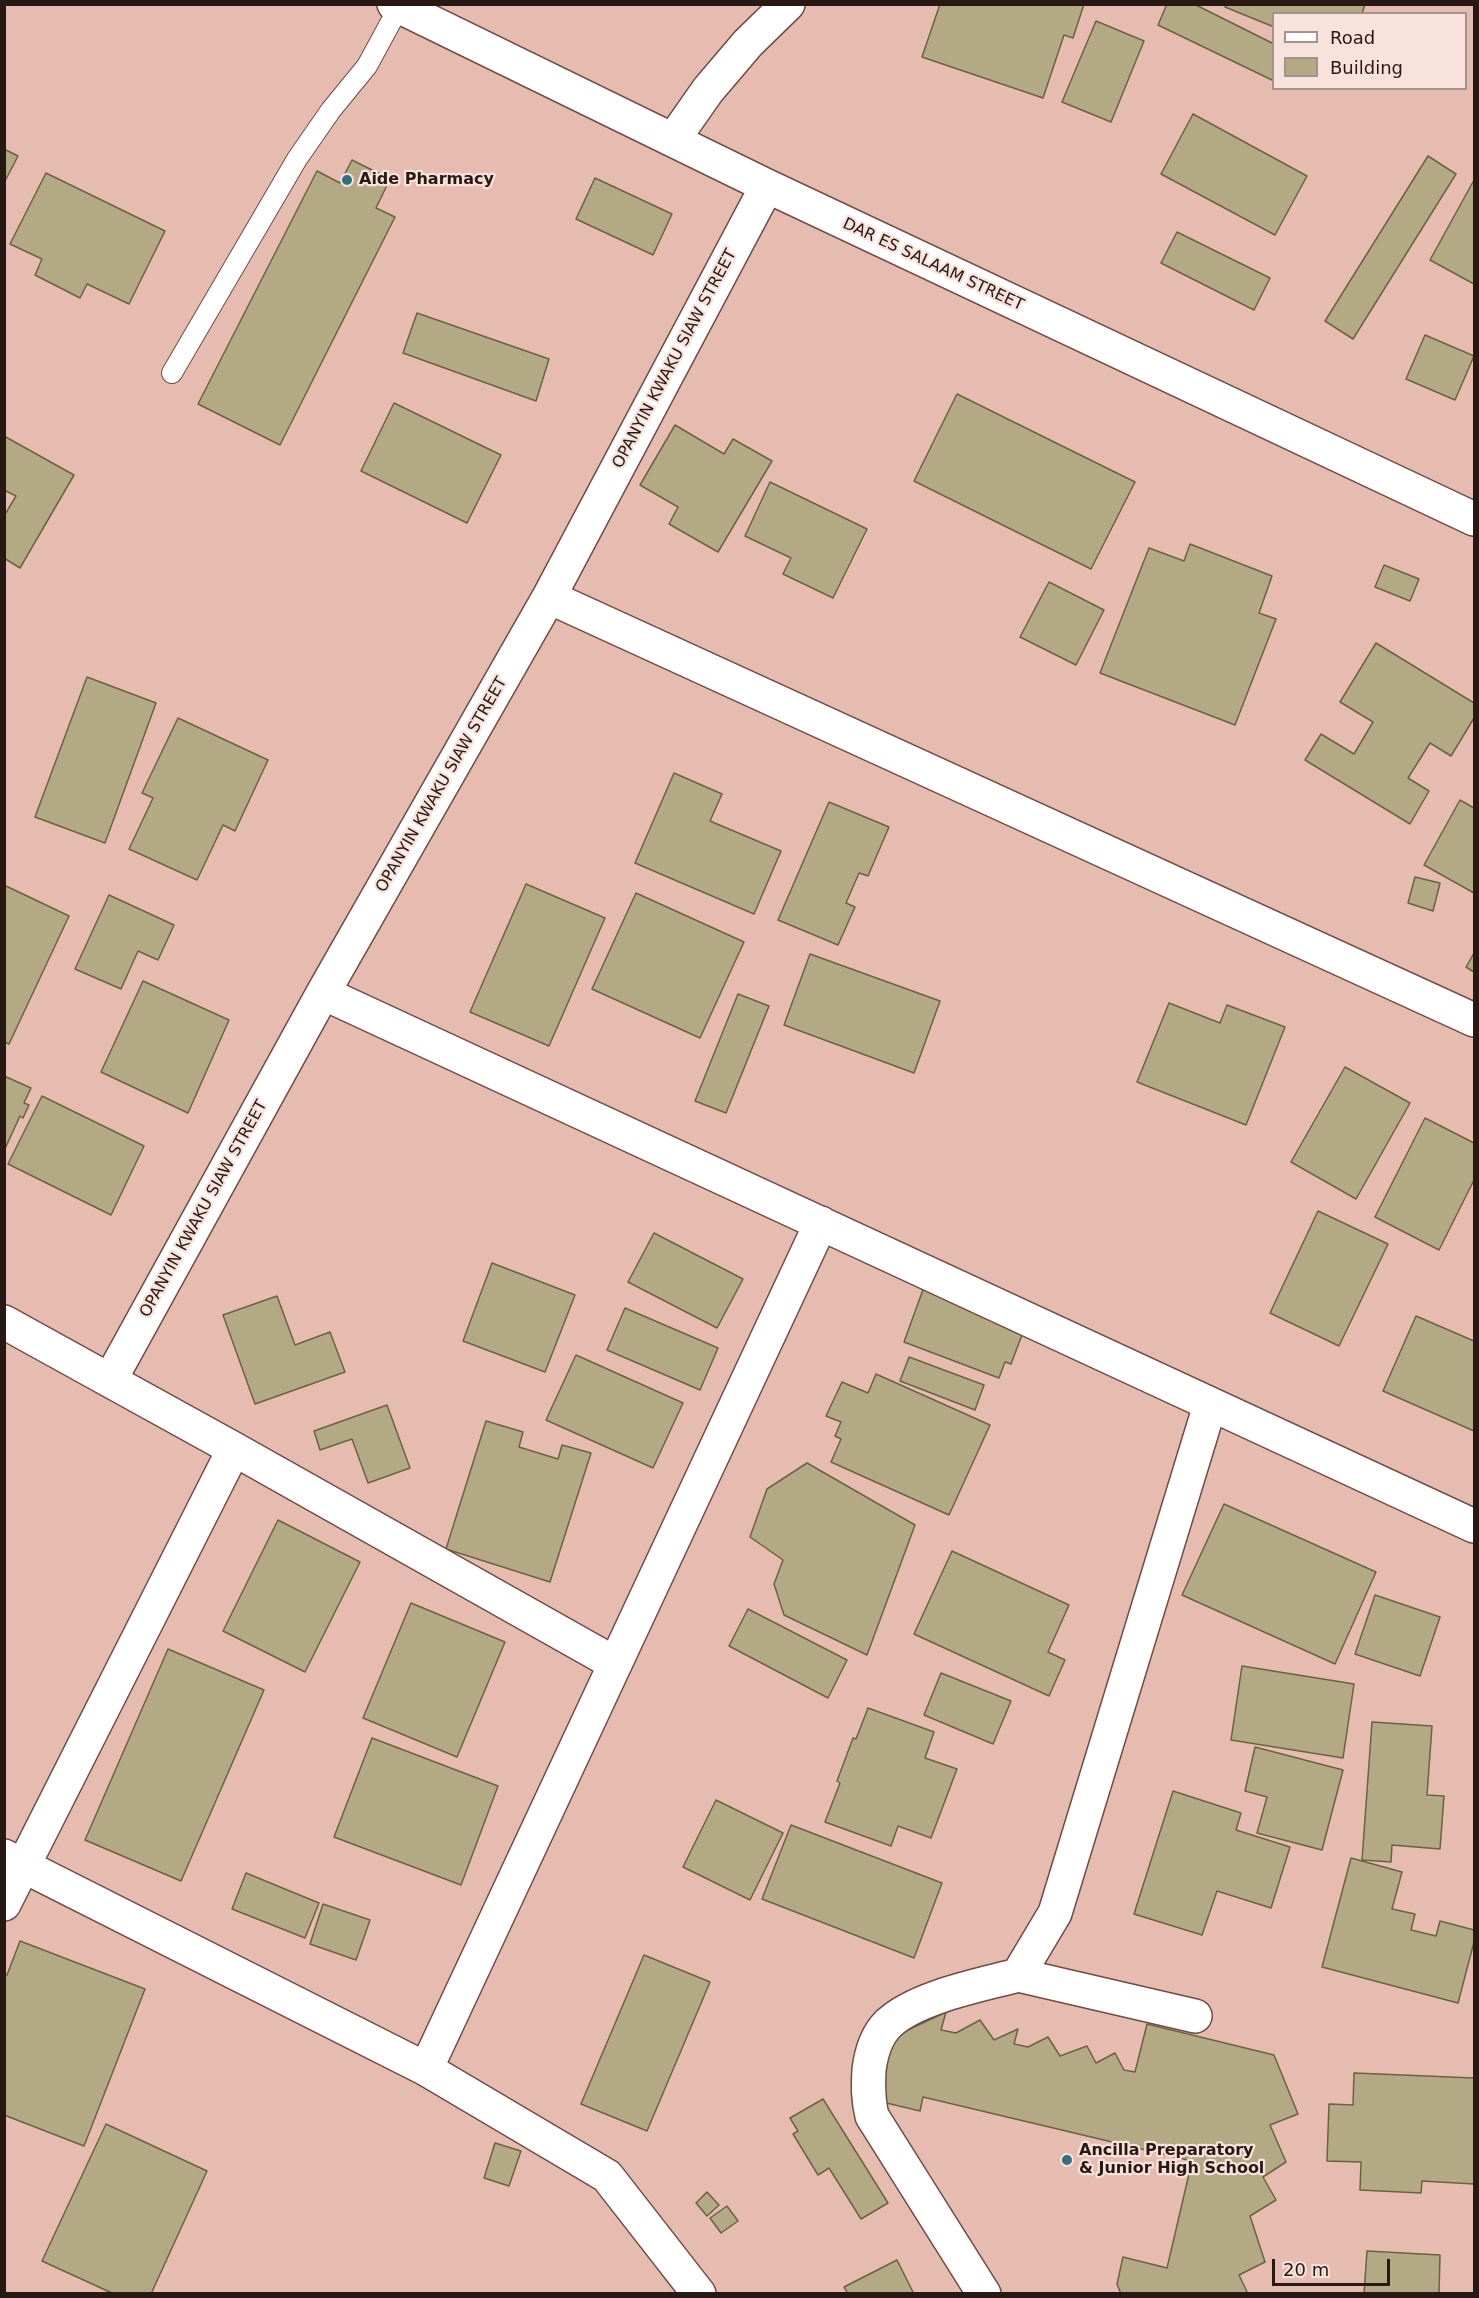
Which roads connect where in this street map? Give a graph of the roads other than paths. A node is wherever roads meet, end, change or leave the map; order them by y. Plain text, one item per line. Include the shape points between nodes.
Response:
1 (788, 4) edge
2 (397, 6) edge
3 (673, 140) junction
4 (767, 186) junction
5 (172, 373) dead end
6 (1474, 519) edge
7 (549, 597) junction
8 (323, 993) junction
9 (1474, 1020) edge
10 (821, 1223) junction
11 (4, 1322) edge
12 (110, 1380) junction
13 (1210, 1405) junction
14 (234, 1449) junction
15 (1474, 1526) edge
16 (614, 1663) junction
17 (14, 1861) edge
18 (4, 1904) edge
19 (1018, 1976) junction
20 (1195, 2016) dead end
21 (426, 2069) junction
22 (699, 2294) edge
23 (984, 2294) edge

1 - 3 street via 728,66
2 - 3 street, DAR ES SALAAM STREET
2 - 5 lane via 367,66 297,159
3 - 4 street, DAR ES SALAAM STREET
4 - 6 street, DAR ES SALAAM STREET
4 - 7 street, OPANYIN KWAKU SIAW STREET
7 - 8 street, OPANYIN KWAKU SIAW STREET
7 - 9 street
8 - 10 street
8 - 12 street, OPANYIN KWAKU SIAW STREET
10 - 13 street
10 - 16 street
11 - 12 street
12 - 14 street
13 - 15 street
13 - 19 street via 1055,1913
14 - 16 street
14 - 17 street
16 - 21 street
17 - 18 street
17 - 21 street
19 - 20 street
19 - 23 street via 950,1993 902,2014 887,2024 871,2055 867,2097 872,2116
21 - 22 street via 607,2176

